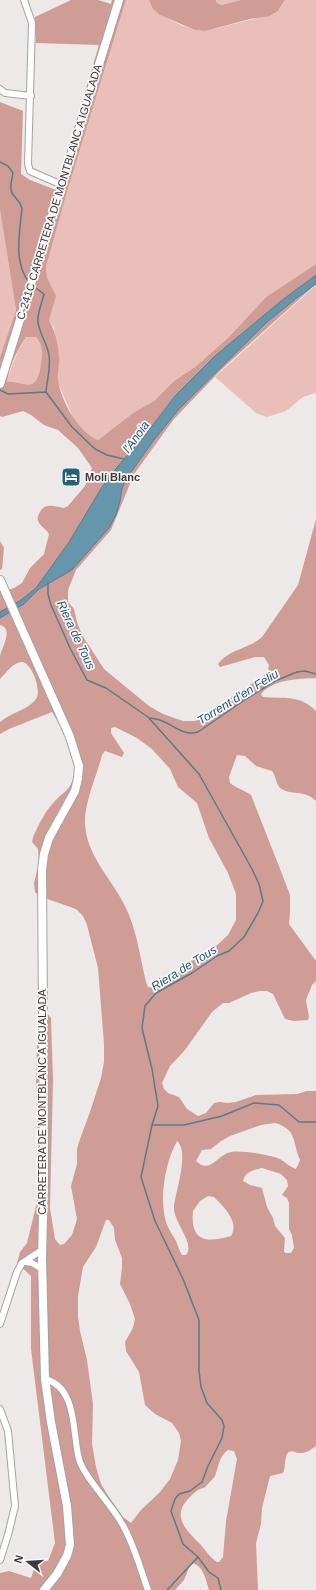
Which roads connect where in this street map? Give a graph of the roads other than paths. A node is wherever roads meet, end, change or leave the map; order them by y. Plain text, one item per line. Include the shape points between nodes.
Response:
1 (24, 0) edge
2 (119, 0) edge
3 (0, 90) edge
4 (31, 96) junction
5 (62, 185) junction
6 (0, 384) edge
7 (0, 580) edge
8 (42, 1250) junction
9 (42, 1259) junction
10 (29, 1262) junction
11 (42, 1269) junction
12 (0, 1324) edge
13 (45, 1379) junction
14 (0, 1409) edge
15 (0, 1560) edge
16 (44, 1590) edge
17 (148, 1590) edge

1 - 4 street via 32,23
2 - 5 main road, C-241C CARRETERA DE MONTBLANC A IGUALADA
3 - 4 street
4 - 5 street via 28,164 30,171
5 - 6 main road, C-241C CARRETERA DE MONTBLANC A IGUALADA
7 - 8 main road, CARRETERA DE MONTBLANC A IGUALADA via 70,737 79,766 75,792 49,838 43,861
8 - 9 main road, CARRETERA DE MONTBLANC A IGUALADA
8 - 10 street
9 - 10 street
9 - 11 main road, CARRETERA DE MONTBLANC A IGUALADA
10 - 11 street
10 - 12 street via 22,1263 16,1272
11 - 13 main road, CARRETERA DE MONTBLANC A IGUALADA
13 - 16 main road, CARRETERA DE MONTBLANC A IGUALADA via 67,1506 70,1545 58,1574
13 - 17 street via 57,1385 71,1406 79,1460 122,1522
14 - 15 street via 8,1431 15,1506

